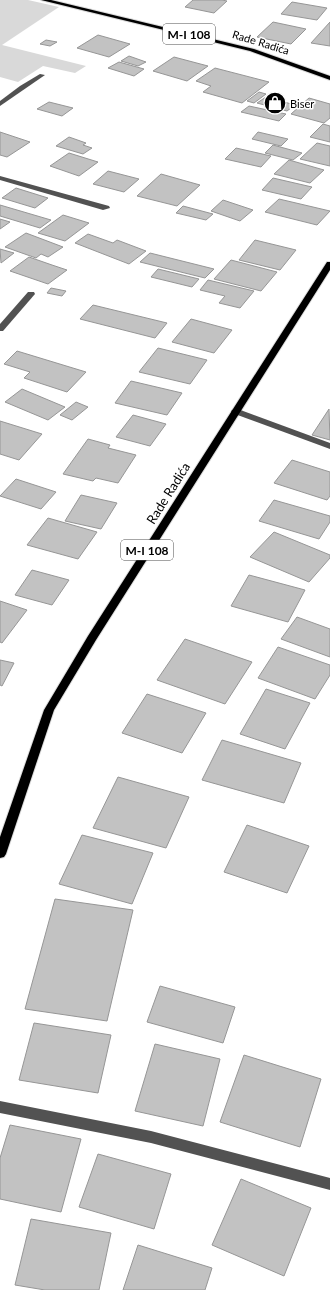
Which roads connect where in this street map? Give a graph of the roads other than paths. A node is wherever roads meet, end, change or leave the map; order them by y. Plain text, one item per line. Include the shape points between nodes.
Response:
1 (44, 0) edge
2 (42, 75) dead end
3 (330, 78) edge
4 (0, 104) edge
5 (0, 178) edge
6 (106, 208) dead end
7 (330, 264) edge
8 (31, 294) dead end
9 (0, 329) edge
10 (235, 412) junction
11 (330, 446) edge
12 (0, 854) edge
13 (0, 1107) edge
14 (330, 1184) edge

1 - 3 main road, Rade Radića / M-I 108 via 252,50
2 - 4 street
5 - 6 street
7 - 10 main road, Rade Radića / M-I 108
8 - 9 street
10 - 11 street
10 - 12 main road, Rade Radića / M-I 108 via 49,710
13 - 14 street via 151,1137

